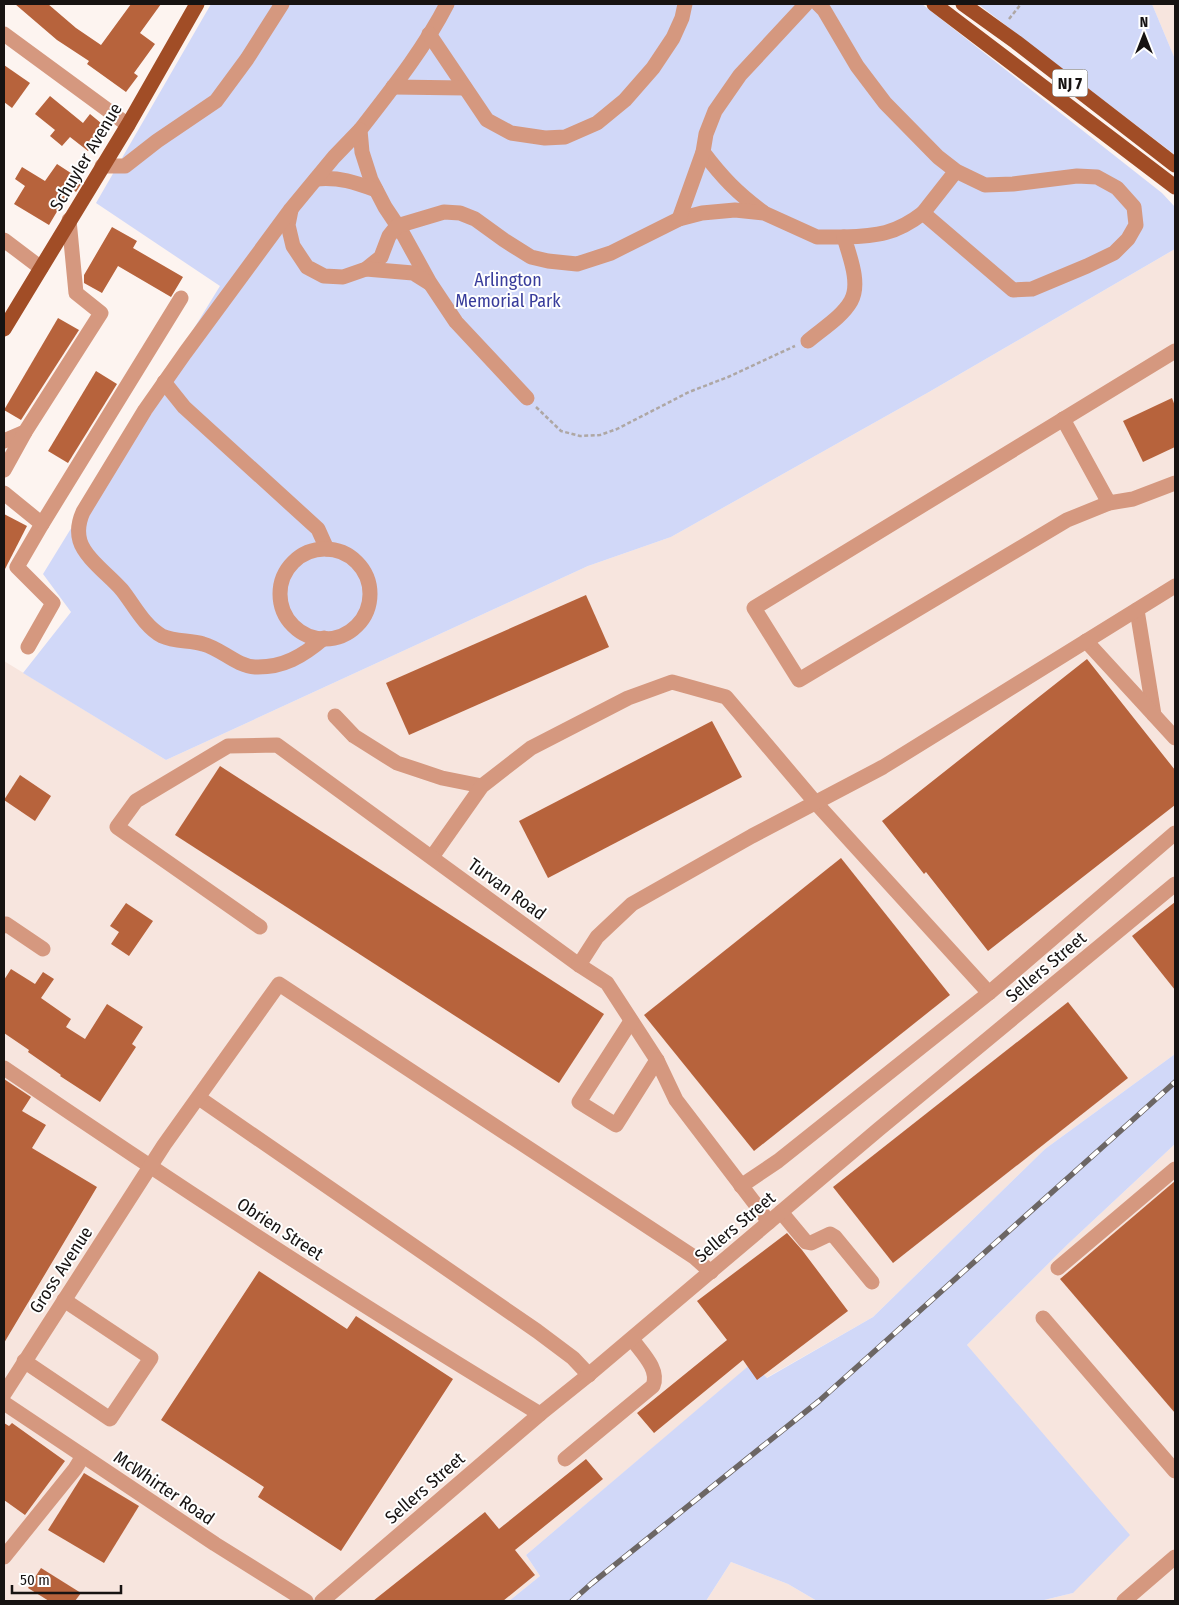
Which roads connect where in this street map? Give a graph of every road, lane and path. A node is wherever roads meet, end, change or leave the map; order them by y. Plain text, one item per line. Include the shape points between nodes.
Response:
1 (197, 4) edge
2 (282, 4) edge
3 (447, 4) edge
4 (685, 4) edge
5 (806, 4) edge
6 (818, 4) edge
7 (934, 4) edge
8 (963, 4) edge
9 (1021, 4) edge
10 (1000, 30) junction
11 (4, 34) edge
12 (429, 34) junction
13 (393, 87) junction
14 (465, 88) junction
15 (128, 126) junction
16 (360, 130) junction
17 (703, 152) junction
18 (1175, 165) edge
19 (102, 166) junction
20 (956, 171) junction
21 (316, 179) junction
22 (1175, 187) edge
23 (376, 190) junction
24 (291, 209) junction
25 (764, 213) junction
26 (923, 213) junction
27 (679, 219) junction
28 (69, 220) junction
29 (397, 226) junction
30 (844, 237) junction
31 (4, 240) edge
32 (41, 268) junction
33 (366, 269) junction
34 (430, 283) junction
35 (181, 298) dead end
36 (4, 329) edge
37 (808, 341) joint
38 (1175, 350) edge
39 (164, 382) junction
40 (527, 398) joint
41 (1063, 419) junction
42 (25, 432) junction
43 (4, 441) edge
44 (4, 470) edge
45 (1175, 483) edge
46 (4, 493) edge
47 (1108, 503) junction
48 (42, 524) junction
49 (327, 549) junction
50 (1175, 586) edge
51 (1137, 610) junction
52 (324, 638) junction
53 (1086, 642) junction
54 (28, 647) dead end
55 (335, 716) dead end
56 (1154, 716) junction
57 (1175, 738) edge
58 (482, 786) junction
59 (815, 802) junction
60 (1175, 833) edge
61 (432, 857) junction
62 (1175, 884) edge
63 (4, 926) edge
64 (260, 927) dead end
65 (43, 949) dead end
66 (579, 964) junction
67 (989, 993) junction
68 (631, 1021) junction
69 (657, 1060) junction
70 (4, 1068) edge
71 (199, 1098) junction
72 (150, 1168) junction
73 (1175, 1169) edge
74 (741, 1186) junction
75 (781, 1212) junction
76 (769, 1222) junction
77 (1058, 1268) dead end
78 (712, 1272) junction
79 (872, 1282) dead end
80 (64, 1300) junction
81 (1043, 1318) dead end
82 (632, 1339) junction
83 (24, 1361) junction
84 (589, 1375) junction
85 (4, 1394) edge
86 (4, 1403) edge
87 (540, 1414) junction
88 (83, 1456) junction
89 (565, 1458) dead end
90 (1175, 1471) edge
91 (4, 1557) edge
92 (1175, 1557) edge
93 (1133, 1598) edge
94 (306, 1601) edge
95 (322, 1601) edge

1 - 15 main road, Schuyler Avenue
2 - 19 street via 216,101 125,166
3 - 12 street
4 - 14 street via 673,38 653,68 625,100 597,123 565,137 511,133 487,120
5 - 17 street via 740,75 715,110
6 - 20 street via 885,103
7 - 22 main road, NJ 7
8 - 10 main road, NJ 7
9 - 10 path
10 - 18 main road, NJ 7
11 - 15 street
12 - 13 street
12 - 14 street
13 - 14 street
13 - 16 street
15 - 19 main road, Schuyler Avenue
16 - 21 street
16 - 23 street via 362,152
17 - 25 street via 724,179
17 - 27 street
19 - 28 main road, Schuyler Avenue
20 - 26 street
20 - 26 street via 985,185 1097,177 1117,188 1134,206 1136,225 1114,253 1032,289 1013,290
21 - 23 street via 349,180
21 - 24 street
23 - 29 street
24 - 33 street via 288,225 293,246 307,267 324,276 343,277
24 - 39 street
25 - 27 street via 735,210
25 - 30 street via 817,237
26 - 30 street via 911,223 875,236
27 - 29 street via 611,253 577,264 531,257 475,218 460,212 444,212
28 - 32 main road, Schuyler Avenue
28 - 42 street via 76,293 101,313
29 - 33 street via 389,236 381,257
29 - 34 street
30 - 37 street via 854,283 852,300 844,311
31 - 32 street
32 - 36 main road, Schuyler Avenue
33 - 34 street via 413,273
34 - 40 street via 456,322
35 - 48 street
37 - 40 path via 689,392 600,435 580,436 561,431
38 - 41 street
39 - 49 street via 184,407 318,529
39 - 52 street via 83,512 78,529 84,550 122,590 145,621 162,636 204,644 254,667 292,661
41 - 47 street
41 - 47 street via 754,608 799,680 1067,520
42 - 43 street
42 - 44 street
45 - 47 street via 1133,499
46 - 48 street
48 - 54 street via 17,567 53,603
49 - 52 street via 352,557 363,568 370,582 371,598 357,626 344,635
49 - 52 street via 307,552 294,561 285,572 280,600 292,625 304,633
50 - 51 street
51 - 53 street
51 - 56 street
53 - 56 street
53 - 59 street via 883,767
55 - 58 street via 354,736 397,763 442,778
56 - 57 street
58 - 59 street via 532,748 628,698 672,682 726,697
58 - 61 street
59 - 66 street via 632,904 597,937
59 - 67 street
60 - 67 street
61 - 64 street, Turvan Road via 277,745 228,746 136,801 117,827
61 - 66 street, Turvan Road
62 - 75 street, Sellers Street
63 - 65 street via 6,924
66 - 68 street, Turvan Road via 607,983
67 - 74 street via 778,1161
68 - 69 street, Turvan Road
68 - 69 street via 579,1102 616,1125
69 - 74 street, Turvan Road via 676,1100
70 - 72 street, Obrien Street
71 - 72 street, Gross Avenue
71 - 78 street, Gross Avenue via 279,984 694,1257
71 - 84 street via 537,1331 573,1358
72 - 80 street, Gross Avenue
72 - 87 street, Obrien Street via 428,1347
73 - 77 street
74 - 76 street, Turvan Road
75 - 76 street, Sellers Street
75 - 79 street via 806,1242 811,1243 830,1234 835,1237
76 - 78 street, Sellers Street
78 - 82 street, Sellers Street
80 - 83 street, Gross Avenue
80 - 83 street via 151,1358 110,1419
81 - 90 street
82 - 84 street, Sellers Street
82 - 89 street via 655,1372 653,1386
83 - 85 street, Gross Avenue
84 - 87 street, Sellers Street
86 - 88 street, McWhirter Road
87 - 95 street, Sellers Street
88 - 91 street
88 - 94 street, McWhirter Road
92 - 93 street

